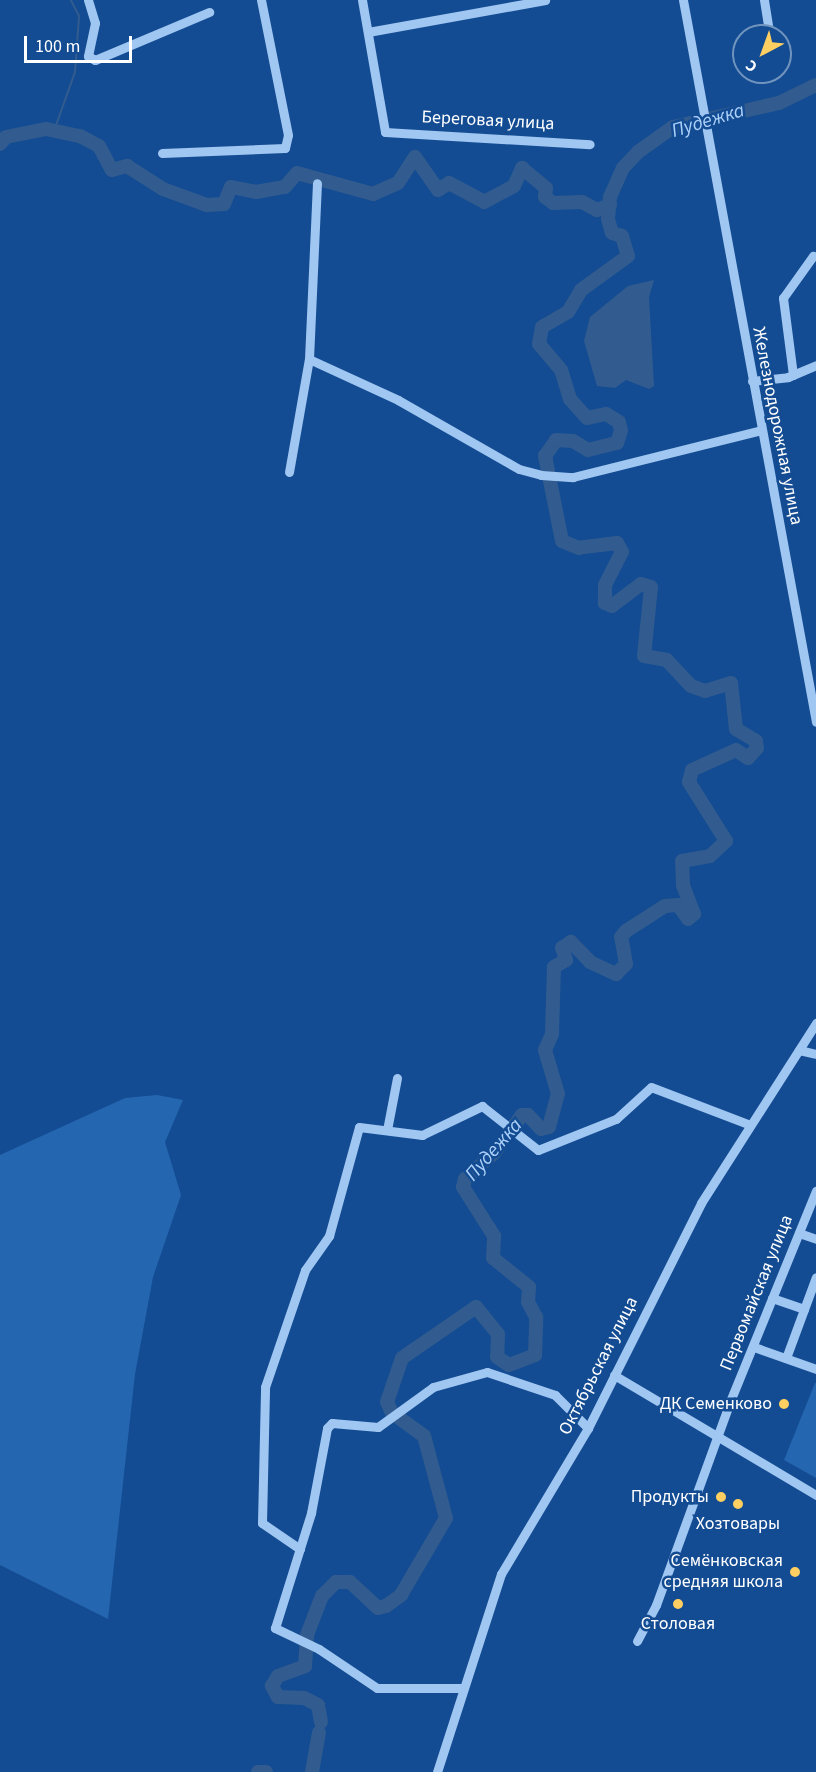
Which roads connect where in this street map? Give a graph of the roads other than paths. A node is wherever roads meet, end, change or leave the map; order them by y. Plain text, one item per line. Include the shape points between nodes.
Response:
1 (88, 0) edge
2 (261, 0) edge
3 (362, 0) edge
4 (545, 0) edge
5 (683, 0) edge
6 (764, 0) edge
7 (209, 12) dead end
8 (768, 24) edge
9 (368, 32) junction
10 (590, 144) dead end
11 (162, 153) dead end
12 (317, 183) dead end
13 (813, 256) dead end
14 (309, 359) junction
15 (816, 365) edge
16 (792, 375) junction
17 (752, 381) junction
18 (761, 430) junction
19 (289, 472) dead end
20 (816, 722) edge
21 (816, 1023) edge
22 (799, 1050) junction
23 (816, 1054) edge
24 (396, 1078) dead end
25 (748, 1124) junction
26 (387, 1130) junction
27 (816, 1191) edge
28 (799, 1233) junction
29 (816, 1239) edge
30 (816, 1277) edge
31 (772, 1298) junction
32 (804, 1310) junction
33 (754, 1347) junction
34 (786, 1358) junction
35 (816, 1370) edge
36 (614, 1374) junction
37 (588, 1428) junction
38 (717, 1436) junction
39 (816, 1495) edge
40 (300, 1549) junction
41 (637, 1641) dead end
42 (460, 1688) junction
43 (436, 1772) edge

1 - 7 street via 95,23 88,56 94,60
2 - 11 street via 288,135 285,148
3 - 9 street
4 - 9 street
5 - 17 street, Железнодорожная улица
6 - 8 street
9 - 10 street, Береговая улица via 385,132
12 - 14 street
13 - 16 street via 783,298
14 - 18 street via 398,400 519,469 541,475 573,477
14 - 19 street
15 - 16 street
16 - 17 street
17 - 18 street, Железнодорожная улица
18 - 20 street, Железнодорожная улица
21 - 22 street, Октябрьская улица
22 - 23 street
22 - 25 street, Октябрьская улица
24 - 26 street
25 - 26 street via 651,1087 616,1119 538,1150 482,1106 422,1135
25 - 36 street, Октябрьская улица
26 - 40 street via 359,1127 329,1236 304,1270 268,1370 262,1523
27 - 28 street, Первомайская улица
28 - 29 street
28 - 31 street, Первомайская улица
30 - 32 street
31 - 32 street
31 - 33 street, Первомайская улица
32 - 34 street
33 - 34 street
33 - 38 street, Первомайская улица
34 - 35 street
36 - 37 street, Октябрьская улица
36 - 38 street
37 - 40 street via 555,1395 487,1372 453,1377 378,1426 332,1424 327,1428
37 - 42 street, Октябрьская улица via 501,1574
38 - 39 street
38 - 41 street, Первомайская улица via 656,1605
40 - 42 street via 275,1628 313,1645 377,1688
42 - 43 street, Октябрьская улица

